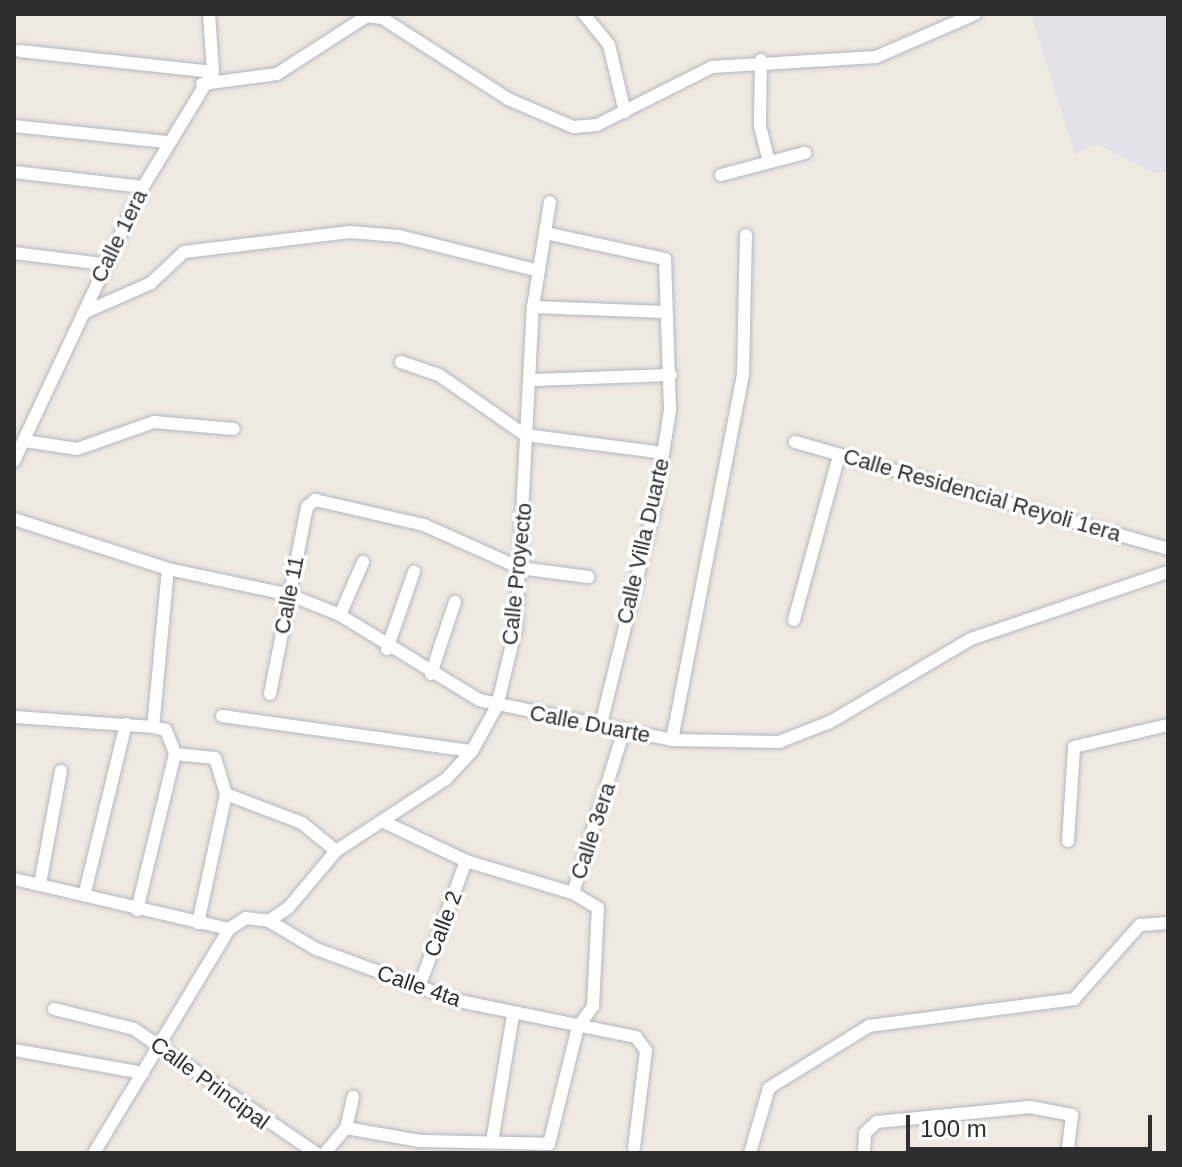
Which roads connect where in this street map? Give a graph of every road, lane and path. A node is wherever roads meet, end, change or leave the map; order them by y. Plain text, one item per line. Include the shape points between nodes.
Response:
1 (209, 14) edge
2 (584, 14) edge
3 (975, 14) edge
4 (20, 51) dead end
5 (761, 60) junction
6 (213, 72) junction
7 (202, 84) junction
8 (625, 112) junction
9 (14, 126) edge
10 (166, 142) junction
11 (805, 153) dead end
12 (768, 158) junction
13 (14, 172) edge
14 (721, 175) dead end
15 (143, 187) junction
16 (550, 202) dead end
17 (545, 233) junction
18 (746, 235) dead end
19 (14, 253) edge
20 (104, 264) junction
21 (539, 271) junction
22 (533, 307) junction
23 (665, 312) junction
24 (83, 313) junction
25 (401, 362) dead end
26 (671, 375) junction
27 (534, 380) junction
28 (234, 429) dead end
29 (525, 435) junction
30 (25, 441) junction
31 (795, 442) dead end
32 (663, 453) junction
33 (839, 456) junction
34 (14, 461) edge
35 (14, 519) edge
36 (1168, 549) edge
37 (363, 562) dead end
38 (520, 568) junction
39 (168, 569) junction
40 (414, 572) dead end
41 (1168, 572) edge
42 (588, 577) dead end
43 (290, 595) junction
44 (455, 602) dead end
45 (340, 615) junction
46 (794, 620) dead end
47 (387, 649) junction
48 (431, 674) junction
49 (270, 694) dead end
50 (497, 706) junction
51 (222, 716) dead end
52 (14, 717) edge
53 (126, 724) junction
54 (601, 724) junction
55 (1168, 725) edge
56 (153, 727) junction
57 (624, 730) junction
58 (672, 740) junction
59 (472, 751) junction
60 (175, 754) junction
61 (61, 771) dead end
62 (226, 794) junction
63 (384, 822) junction
64 (1068, 841) dead end
65 (336, 851) junction
66 (466, 861) junction
67 (14, 879) edge
68 (40, 884) junction
69 (85, 892) junction
70 (573, 893) junction
71 (137, 910) junction
72 (269, 921) junction
73 (198, 923) junction
74 (1168, 923) edge
75 (229, 929) junction
76 (419, 987) junction
77 (54, 1009) dead end
78 (513, 1015) junction
79 (578, 1027) junction
80 (160, 1049) junction
81 (14, 1050) edge
82 (143, 1073) junction
83 (353, 1097) dead end
84 (346, 1128) junction
85 (492, 1142) junction
86 (634, 1147) dead end
87 (94, 1153) edge
88 (316, 1153) edge
89 (325, 1153) edge
90 (750, 1153) edge
91 (864, 1153) edge
92 (1067, 1153) edge

1 - 6 street
2 - 8 street via 609,45
3 - 5 street via 876,57
4 - 6 street
5 - 8 street via 712,67
5 - 12 street via 760,126
6 - 7 street, Calle 1era
7 - 8 street via 277,74 367,16 382,18 472,81 573,127
7 - 10 street, Calle 1era
9 - 10 street
10 - 15 street, Calle 1era
11 - 12 street
12 - 14 street
13 - 15 street
15 - 20 street, Calle 1era
16 - 17 street, Calle Proyecto
17 - 21 street, Calle Proyecto
17 - 23 street, Calle Villa Duarte via 665,259
18 - 58 street via 743,375
19 - 20 street
20 - 24 street, Calle 1era
21 - 22 street, Calle Proyecto
21 - 24 street via 399,236 350,232 184,252 151,283
22 - 23 street
22 - 27 street, Calle Proyecto
23 - 26 street, Calle Villa Duarte
24 - 30 street, Calle 1era
25 - 29 street via 439,375
26 - 27 street
26 - 32 street, Calle Villa Duarte
27 - 29 street, Calle Proyecto
28 - 30 street via 154,422 77,449
29 - 32 street
29 - 38 street, Calle Proyecto
30 - 34 street, Calle 1era
31 - 33 street, Calle Residencial Reyoli 1era
32 - 54 street, Calle Villa Duarte
33 - 36 street, Calle Residencial Reyoli 1era
33 - 46 street
35 - 39 street, Calle Duarte
37 - 45 street
38 - 42 street
38 - 43 street, Calle 11 via 424,525 315,500 307,507
38 - 50 street, Calle Proyecto
39 - 43 street, Calle Duarte
39 - 56 street
40 - 47 street
41 - 58 street, Calle Duarte via 971,639 830,722 779,742
43 - 45 street, Calle Duarte
43 - 49 street, Calle 11
44 - 48 street
45 - 47 street, Calle Duarte
47 - 48 street, Calle Duarte
48 - 50 street, Calle Duarte
50 - 54 street, Calle Duarte
50 - 59 street, Calle Proyecto
51 - 59 street
52 - 53 street
53 - 56 street
53 - 69 street
54 - 57 street, Calle Duarte
55 - 64 street via 1074,747
56 - 60 street via 166,730
57 - 58 street, Calle Duarte
57 - 70 street, Calle 3era
59 - 63 street, Calle Proyecto via 409,809
60 - 62 street via 215,758
60 - 71 street
61 - 68 street
62 - 65 street via 302,823
62 - 73 street
63 - 65 street, Calle Proyecto
63 - 66 street
65 - 72 street, Calle Proyecto
66 - 70 street
66 - 76 street, Calle 2
67 - 68 street
68 - 69 street
69 - 71 street
70 - 79 street, Calle 3era via 598,908 593,1006
71 - 73 street
72 - 75 street via 246,918
72 - 76 street, Calle 4ta via 316,949
73 - 75 street
74 - 90 street via 1140,925 1074,999 869,1026 769,1088
75 - 80 street
76 - 78 street, Calle 4ta
77 - 80 street, Calle Principal via 125,1025
78 - 79 street, Calle 4ta
78 - 85 street
79 - 85 street, Calle 3era via 545,1146
79 - 86 street, Calle 4ta via 643,1043
80 - 82 street
80 - 88 street, Calle Principal
81 - 82 street
82 - 87 street
83 - 84 street
84 - 85 street via 420,1141
84 - 89 street
91 - 92 street via 869,1125 931,1111 1030,1107 1072,1115

